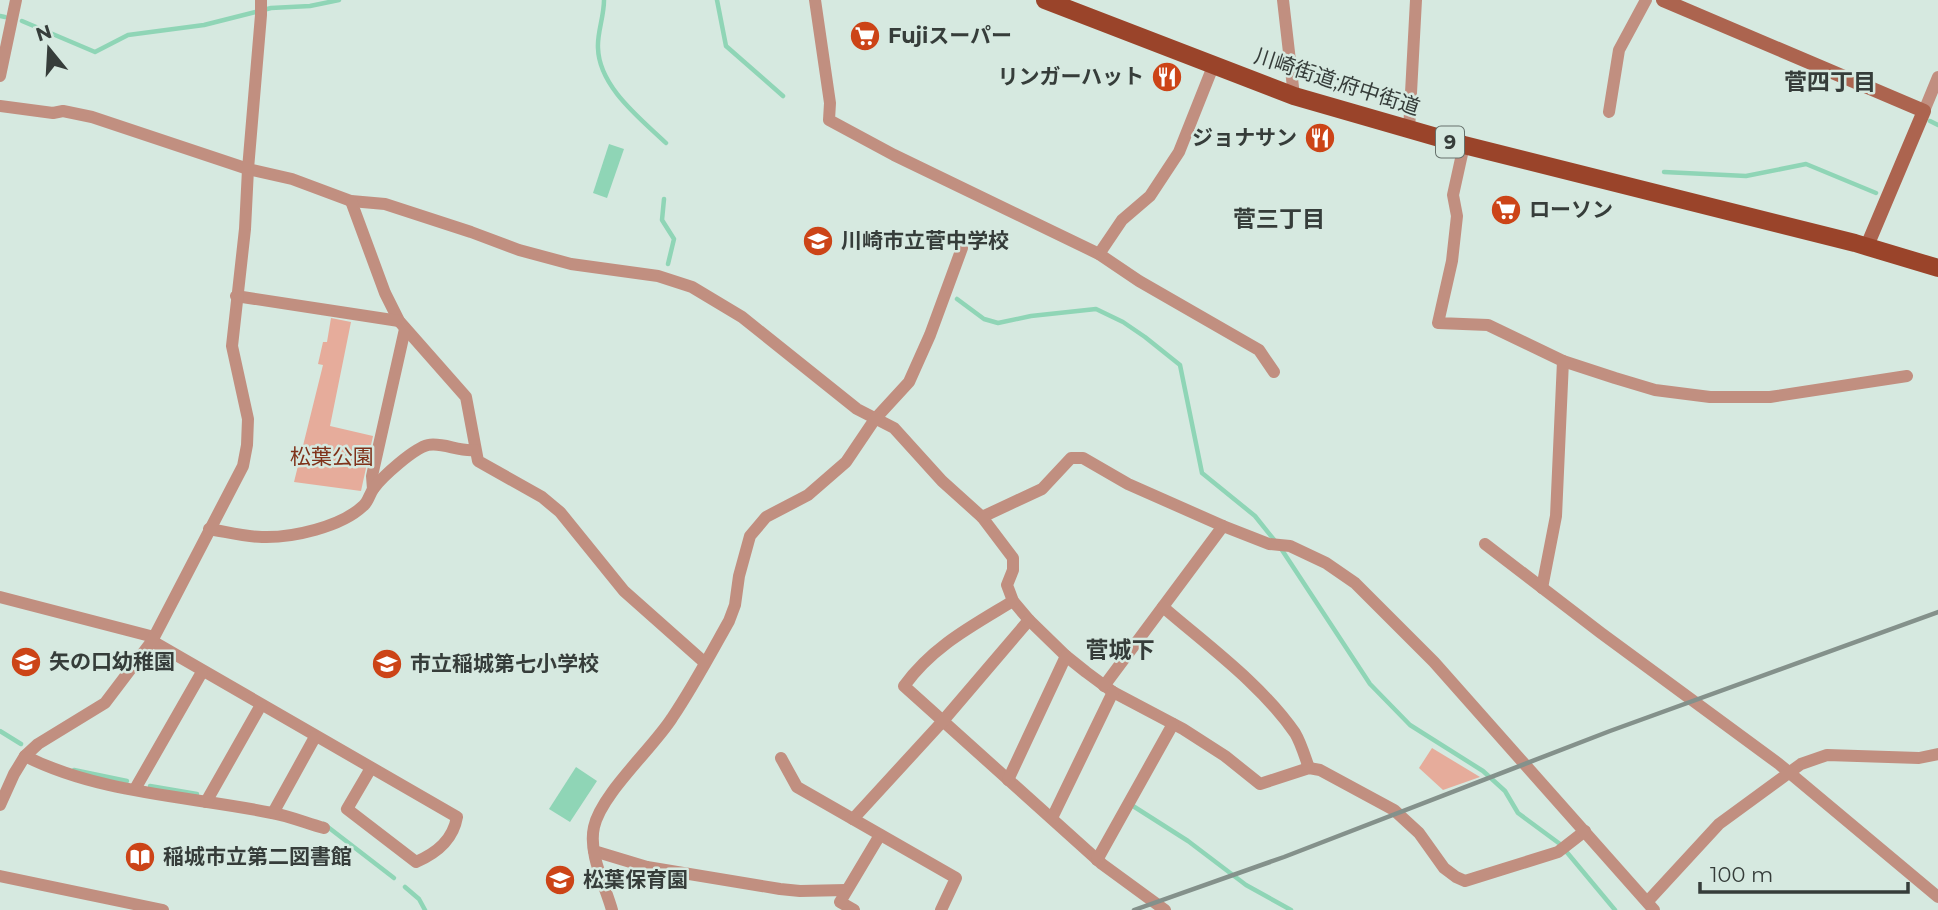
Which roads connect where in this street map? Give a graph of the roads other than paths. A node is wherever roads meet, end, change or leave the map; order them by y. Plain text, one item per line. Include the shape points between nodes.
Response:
1 (16, 0) edge
2 (814, 0) edge
3 (1045, 0) edge
4 (1283, 0) edge
5 (1416, 0) edge
6 (1646, 0) edge
7 (1663, 0) edge
8 (261, 7) edge
9 (1214, 64) junction
10 (0, 76) edge
11 (1938, 77) edge
12 (1294, 96) junction
13 (0, 106) edge
14 (1923, 111) junction
15 (1609, 113) dead end
16 (1409, 130) junction
17 (1464, 145) junction
18 (248, 169) junction
19 (351, 201) junction
20 (1867, 246) junction
21 (962, 248) dead end
22 (1099, 254) junction
23 (1938, 268) edge
24 (236, 296) junction
25 (402, 325) junction
26 (1563, 361) junction
27 (1274, 372) dead end
28 (1907, 376) dead end
29 (875, 419) junction
30 (475, 450) junction
31 (373, 489) junction
32 (982, 517) junction
33 (1223, 526) junction
34 (209, 529) junction
35 (1485, 544) dead end
36 (1542, 588) junction
37 (0, 597) edge
38 (1013, 600) junction
39 (1163, 607) junction
40 (1029, 620) junction
41 (153, 639) junction
42 (1066, 656) junction
43 (704, 662) junction
44 (202, 672) junction
45 (1108, 689) junction
46 (261, 705) junction
47 (942, 722) junction
48 (1173, 724) junction
49 (315, 737) junction
50 (1938, 754) edge
51 (25, 756) junction
52 (781, 758) dead end
53 (370, 768) junction
54 (1309, 768) junction
55 (1788, 773) junction
56 (1008, 780) junction
57 (135, 789) junction
58 (205, 802) junction
59 (0, 805) edge
60 (273, 813) junction
61 (1052, 818) junction
62 (853, 819) junction
63 (324, 828) dead end
64 (1585, 831) junction
65 (880, 835) junction
66 (594, 851) junction
67 (1097, 860) junction
68 (0, 876) edge
69 (846, 890) junction
70 (1938, 897) edge
71 (1651, 906) edge
72 (163, 910) edge
73 (612, 910) edge
74 (854, 910) edge
75 (941, 910) edge
76 (1165, 910) edge

1 - 10 street
2 - 22 street via 829,120
3 - 9 main road, 川崎街道;府中街道 / 9
4 - 12 street
5 - 16 street
6 - 15 street via 1619,50
7 - 14 street
8 - 18 street
9 - 12 main road, 川崎街道;府中街道 / 9
9 - 22 street via 1179,152 1150,196 1122,220
11 - 14 street
12 - 16 main road, 川崎街道;府中街道 / 9
13 - 18 street via 92,117
14 - 20 street
16 - 17 main road, 川崎街道;府中街道 / 9
17 - 20 main road, 川崎街道;府中街道 / 9
17 - 26 street via 1453,195 1457,216 1452,261 1438,323 1488,325
18 - 19 street via 292,179
18 - 24 street
19 - 25 street via 385,293
19 - 29 street via 385,204 571,264 658,276 692,286 742,317
20 - 23 main road, 9
21 - 29 street via 909,382
22 - 27 street via 1258,350
24 - 25 street
24 - 34 street via 232,346 247,419 247,445 243,466
25 - 30 street via 467,397
25 - 31 street
26 - 28 street via 1655,390 1710,397 1770,397
26 - 36 street via 1556,516
29 - 32 street via 894,428
29 - 43 street via 846,462 808,495 771,513 756,527 729,621
30 - 31 street via 427,445
30 - 43 street via 478,461 560,512 624,591
31 - 34 street via 362,508 320,529 263,537
32 - 33 street via 1042,489 1071,458 1083,458 1128,484
32 - 38 street via 1013,558 1007,585
33 - 39 street
33 - 64 street via 1269,544 1290,546 1326,564 1370,597
34 - 41 street
35 - 36 street
36 - 55 street
37 - 41 street
38 - 40 street
38 - 47 street via 942,645 904,686
39 - 45 street
39 - 54 street via 1270,702 1297,736
40 - 42 street
40 - 47 street
41 - 44 street
41 - 51 street via 105,703
42 - 45 street
42 - 56 street
43 - 66 street via 671,719 599,813
44 - 46 street
44 - 57 street
45 - 48 street
45 - 61 street
46 - 49 street
46 - 58 street
47 - 56 street
47 - 62 street
48 - 54 street via 1260,784
48 - 67 street
49 - 53 street
49 - 60 street
50 - 55 street via 1919,758 1827,755
51 - 57 street via 52,770
51 - 59 street
52 - 62 street via 797,787
53 - 53 street via 347,809 416,862 438,851 455,830 457,817
54 - 64 street via 1394,810 1419,833 1444,868 1465,881 1563,848
55 - 70 street
55 - 71 street via 1719,824
56 - 61 street
57 - 58 street
58 - 60 street
60 - 63 street
61 - 67 street
62 - 65 street
64 - 71 street
65 - 69 street
65 - 75 street via 956,878
66 - 69 street via 647,867 780,888
66 - 73 street
67 - 76 street
68 - 72 street
69 - 74 street via 840,902

